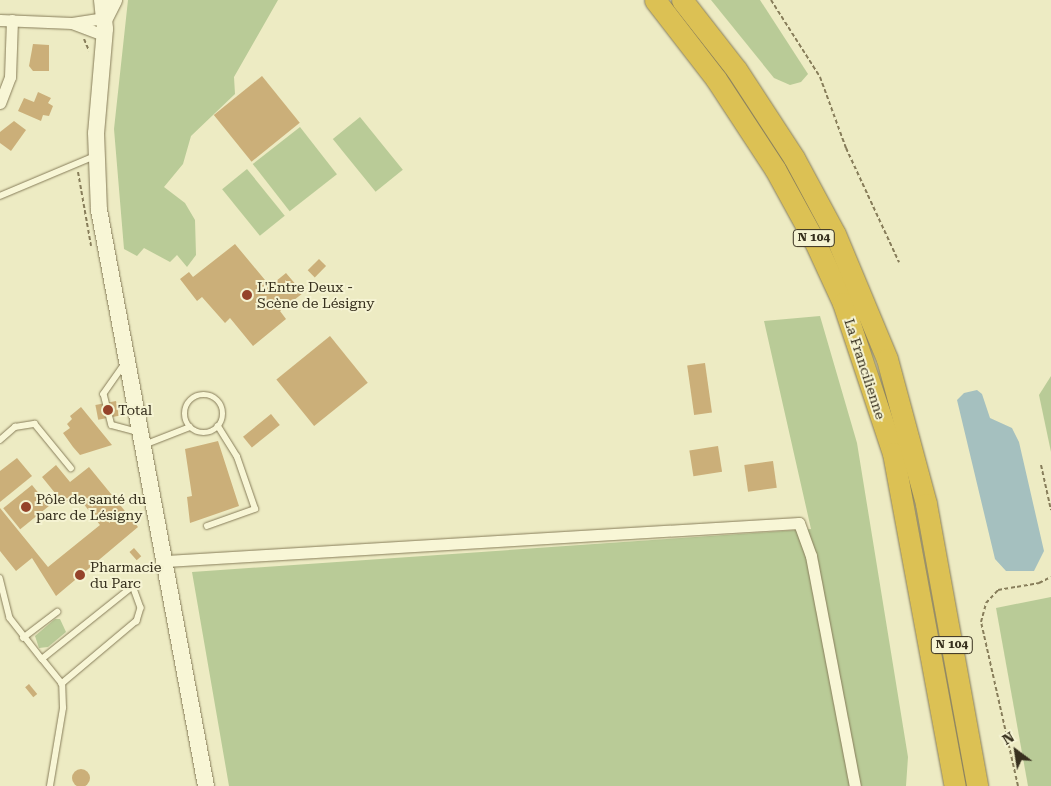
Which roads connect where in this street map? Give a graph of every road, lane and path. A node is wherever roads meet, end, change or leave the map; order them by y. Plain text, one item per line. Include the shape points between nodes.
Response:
1 (102, 0) edge
2 (114, 0) edge
3 (655, 0) edge
4 (682, 0) edge
5 (771, 0) edge
6 (105, 18) junction
7 (6, 20) edge
8 (72, 23) junction
9 (104, 35) junction
10 (0, 103) edge
11 (97, 155) junction
12 (0, 196) edge
13 (899, 262) dead end
14 (128, 361) junction
15 (190, 426) junction
16 (218, 427) junction
17 (143, 439) junction
18 (0, 440) edge
19 (1041, 465) dead end
20 (70, 468) dead end
21 (1051, 510) edge
22 (207, 526) dead end
23 (166, 561) junction
24 (1051, 577) edge
25 (0, 578) edge
26 (57, 612) dead end
27 (23, 638) junction
28 (42, 659) junction
29 (62, 684) junction
30 (50, 786) edge
31 (206, 786) edge
32 (855, 786) edge
33 (955, 786) edge
34 (977, 786) edge
35 (1018, 786) edge

1 - 6 street
2 - 6 street
3 - 33 highway, La Francilienne / N 104 via 722,87 775,169 843,303 893,453
4 - 34 highway, La Francilienne / N 104 via 757,99 811,188 863,296 887,359 926,504
5 - 13 path via 820,77 846,148
6 - 8 street
6 - 9 street
7 - 8 street
7 - 10 street via 10,76
8 - 9 street
9 - 11 street
11 - 12 lane
11 - 14 street via 99,210
14 - 17 street
14 - 17 lane via 104,394 112,425
15 - 16 lane via 201,432
15 - 16 lane via 186,408 193,398 205,394 216,399 223,409
15 - 17 lane
16 - 22 lane via 237,458 255,509
17 - 23 street
18 - 20 lane via 15,427 35,424
19 - 21 path
23 - 31 street
23 - 32 street via 799,523 811,556
24 - 35 path via 1039,583 998,590 986,603 981,622
25 - 27 lane via 10,618
26 - 27 lane
27 - 28 lane
28 - 29 lane
28 - 29 lane via 133,586 141,608 136,621
29 - 30 lane via 63,708

